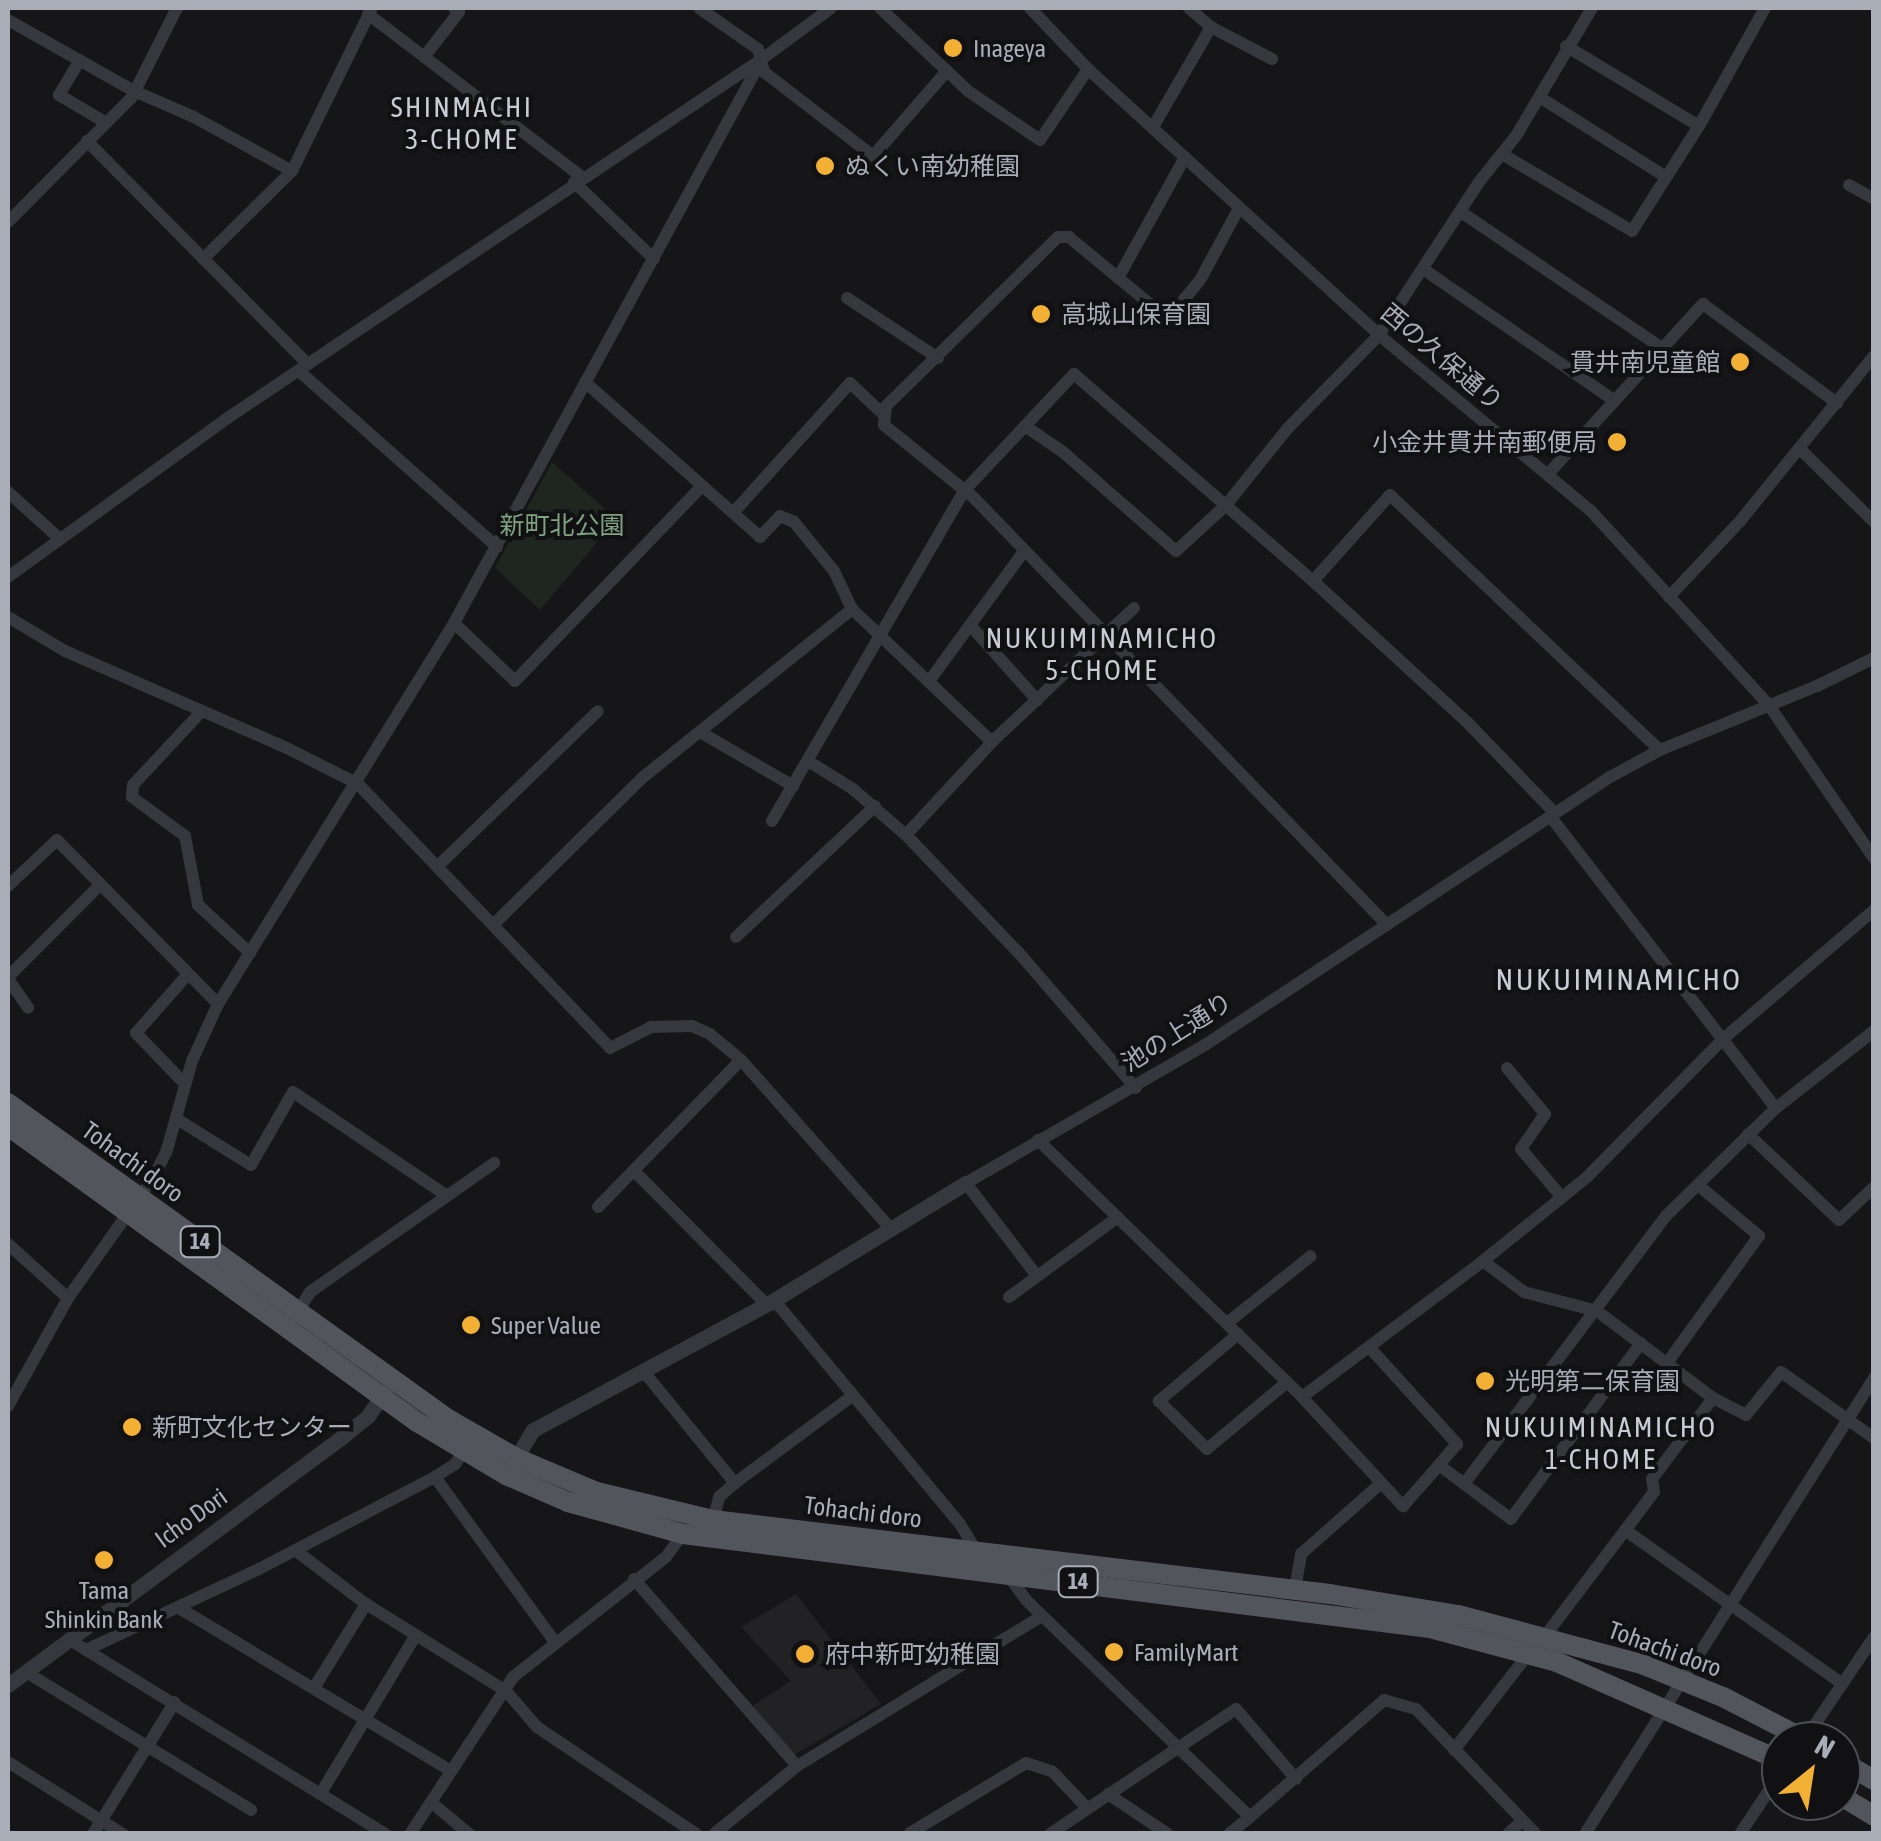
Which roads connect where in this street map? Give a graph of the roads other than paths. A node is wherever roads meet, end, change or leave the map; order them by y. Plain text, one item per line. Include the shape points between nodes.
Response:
1 (20, 8) edge
2 (177, 8) edge
3 (454, 8) edge
4 (699, 8) edge
5 (831, 8) edge
6 (880, 8) edge
7 (1030, 8) edge
8 (1189, 8) edge
9 (1592, 8) edge
10 (1765, 8) edge
11 (370, 11) edge
12 (10, 22) edge
13 (1211, 28) junction
14 (1566, 46) junction
15 (424, 57) junction
16 (762, 59) junction
17 (1272, 59) dead end
18 (80, 60) junction
19 (1088, 69) junction
20 (947, 72) junction
21 (134, 91) junction
22 (1541, 98) junction
23 (106, 122) junction
24 (1700, 126) junction
25 (1153, 127) junction
26 (87, 141) junction
27 (1502, 154) junction
28 (1186, 158) junction
29 (292, 171) junction
30 (1666, 177) junction
31 (578, 180) junction
32 (1849, 185) dead end
33 (1874, 199) edge
34 (1239, 208) junction
35 (1461, 212) junction
36 (8, 222) edge
37 (203, 258) junction
38 (654, 259) junction
39 (1423, 268) junction
40 (1118, 278) junction
41 (847, 298) dead end
42 (1379, 335) junction
43 (1663, 349) junction
44 (1874, 356) edge
45 (938, 358) junction
46 (304, 368) junction
47 (584, 382) junction
48 (1615, 400) junction
49 (1837, 403) junction
50 (882, 413) junction
51 (1025, 426) junction
52 (1800, 449) junction
53 (1549, 473) junction
54 (702, 486) junction
55 (964, 491) junction
56 (8, 492) edge
57 (1226, 505) junction
58 (733, 513) junction
59 (1874, 522) edge
60 (60, 539) junction
61 (497, 547) junction
62 (1024, 551) junction
63 (8, 577) edge
64 (1313, 581) junction
65 (1669, 596) junction
66 (1134, 608) dead end
67 (852, 609) junction
68 (8, 617) edge
69 (454, 623) junction
70 (970, 625) junction
71 (1107, 635) junction
72 (882, 636) junction
73 (1874, 658) edge
74 (930, 680) junction
75 (1037, 700) junction
76 (1768, 704) junction
77 (598, 711) dead end
78 (201, 712) junction
79 (700, 732) junction
80 (992, 742) junction
81 (1660, 750) junction
82 (808, 761) junction
83 (358, 784) junction
84 (793, 786) junction
85 (876, 806) junction
86 (1552, 815) junction
87 (772, 821) dead end
88 (906, 836) junction
89 (1874, 858) edge
90 (439, 865) junction
91 (8, 886) edge
92 (100, 886) junction
93 (1874, 910) edge
94 (494, 924) junction
95 (1388, 925) junction
96 (736, 938) dead end
97 (250, 952) junction
98 (188, 974) junction
99 (8, 978) edge
100 (218, 1004) junction
101 (28, 1008) dead end
102 (1874, 1031) edge
103 (1723, 1039) junction
104 (741, 1060) junction
105 (1507, 1068) dead end
106 (185, 1084) junction
107 (1136, 1088) junction
108 (8, 1103) edge
109 (1776, 1108) junction
110 (178, 1119) junction
111 (8, 1126) edge
112 (1748, 1134) junction
113 (1038, 1140) junction
114 (494, 1164) dead end
115 (635, 1172) junction
116 (966, 1183) junction
117 (1698, 1184) junction
118 (1874, 1187) edge
119 (1560, 1195) junction
120 (448, 1196) junction
121 (135, 1205) junction
122 (598, 1207) dead end
123 (1118, 1217) junction
124 (892, 1230) junction
125 (8, 1244) edge
126 (1311, 1256) dead end
127 (1483, 1261) junction
128 (1037, 1276) junction
129 (1009, 1297) dead end
130 (68, 1298) junction
131 (770, 1302) junction
132 (1596, 1311) junction
133 (298, 1313) junction
134 (1227, 1323) junction
135 (1238, 1334) junction
136 (1641, 1343) junction
137 (1370, 1348) junction
138 (1667, 1363) junction
139 (644, 1372) junction
140 (1874, 1378) edge
141 (393, 1379) junction
142 (1287, 1382) junction
143 (852, 1396) junction
144 (381, 1397) junction
145 (1302, 1397) junction
146 (1713, 1398) junction
147 (8, 1406) edge
148 (1846, 1419) junction
149 (1874, 1438) edge
150 (464, 1451) junction
151 (516, 1458) junction
152 (1439, 1465) junction
153 (434, 1476) junction
154 (735, 1482) junction
155 (1380, 1484) junction
156 (1464, 1484) junction
157 (714, 1520) junction
158 (1625, 1530) junction
159 (683, 1534) junction
160 (295, 1550) junction
161 (974, 1550) junction
162 (1007, 1574) junction
163 (634, 1579) junction
164 (1295, 1590) junction
165 (1731, 1603) junction
166 (366, 1604) junction
167 (180, 1608) junction
168 (1042, 1616) junction
169 (416, 1636) junction
170 (1546, 1636) junction
171 (1874, 1637) edge
172 (70, 1640) junction
173 (555, 1642) junction
174 (86, 1650) junction
175 (1530, 1653) junction
176 (26, 1672) junction
177 (1686, 1680) junction
178 (1840, 1682) junction
179 (8, 1685) edge
180 (314, 1688) junction
181 (506, 1691) junction
182 (175, 1702) junction
183 (1667, 1708) junction
184 (366, 1720) junction
185 (1768, 1721) edge
186 (1817, 1721) edge
187 (147, 1746) junction
188 (1180, 1749) junction
189 (1454, 1750) junction
190 (1761, 1752) edge
191 (9, 1765) edge
192 (797, 1766) junction
193 (450, 1770) junction
194 (1296, 1779) junction
195 (321, 1793) junction
196 (1108, 1794) junction
197 (430, 1802) junction
198 (1761, 1802) edge
199 (1087, 1808) junction
200 (251, 1810) dead end
201 (1250, 1817) junction
202 (101, 1820) junction
203 (1522, 1821) junction
204 (910, 1832) edge
205 (93, 1834) edge
206 (123, 1834) edge
207 (385, 1834) edge
208 (410, 1834) edge
209 (469, 1834) edge
210 (696, 1834) edge
211 (714, 1834) edge
212 (1050, 1834) edge
213 (1168, 1834) edge
214 (1229, 1834) edge
215 (1508, 1834) edge
216 (1536, 1834) edge
217 (1585, 1834) edge
218 (1740, 1834) edge

1 - 12 street
2 - 21 street
3 - 15 street via 459,12
4 - 16 street via 758,49
5 - 16 street
6 - 20 street
7 - 19 street, 西の久保通り
8 - 13 street
9 - 14 street
10 - 24 street
11 - 15 street
11 - 29 street
12 - 18 street
13 - 17 street
13 - 25 street
14 - 22 street
14 - 24 street
15 - 31 street
16 - 20 street via 764,72 872,156
16 - 31 street
16 - 38 street
18 - 21 street
18 - 23 street via 59,95
19 - 20 street via 1040,140
19 - 25 street, 西の久保通り
21 - 23 street
21 - 29 street
22 - 27 street
22 - 30 street
23 - 26 street
24 - 30 street
25 - 28 street, 西の久保通り
26 - 36 street
26 - 37 street
27 - 30 street via 1632,231
27 - 35 street
28 - 34 street, 西の久保通り
28 - 40 street
29 - 37 street
31 - 38 street
31 - 46 street
32 - 33 street
34 - 40 street via 1200,280 1168,318
34 - 42 street, 西の久保通り
35 - 39 street
35 - 43 street
37 - 46 street
38 - 47 street
39 - 42 street
39 - 48 street
40 - 45 street via 1069,237 1058,237
41 - 45 street
42 - 53 street, 西の久保通り
42 - 57 street via 1287,429
43 - 48 street
43 - 49 street via 1704,304
44 - 49 street
45 - 50 street
46 - 60 street
46 - 61 street
47 - 54 street
47 - 61 street
48 - 53 street
49 - 52 street
50 - 55 street via 884,425
50 - 58 street via 850,383
51 - 55 street
51 - 57 street via 1063,452 1169,550 1184,545
51 - 57 street via 1074,374
52 - 59 street
52 - 65 street
53 - 65 street, 西の久保通り
54 - 58 street
54 - 69 street via 515,681
55 - 62 street
55 - 72 street
56 - 60 street
57 - 64 street
58 - 67 street via 760,537 780,516 794,522 834,571
60 - 63 street
61 - 69 street
62 - 70 street
62 - 71 street
64 - 81 street via 1390,495
64 - 86 street via 1466,722
65 - 76 street, 西の久保通り
66 - 71 street
67 - 72 street
67 - 79 street
68 - 78 street via 65,651
69 - 83 street
70 - 74 street
70 - 75 street
71 - 75 street
71 - 95 street
72 - 74 street
72 - 82 street
73 - 76 street, 池の上通り
74 - 80 street
75 - 80 street
76 - 81 street, 池の上通り
76 - 89 street, 西の久保通り
77 - 90 street
78 - 83 street
78 - 97 street via 133,784 132,797 185,836 198,904
79 - 84 street
79 - 94 street via 642,778
80 - 88 street
81 - 86 street, 池の上通り
82 - 84 street
82 - 85 street
83 - 90 street
83 - 97 street
84 - 87 street
85 - 88 street
85 - 96 street
86 - 95 street, 池の上通り
86 - 103 street
88 - 107 street
90 - 94 street
91 - 92 street via 57,840
92 - 98 street
92 - 99 street
93 - 103 street
94 - 104 street via 610,1048 651,1028 692,1026
95 - 107 street, 池の上通り
97 - 100 street
98 - 100 street
98 - 106 street via 136,1033
99 - 101 street
100 - 106 street
102 - 109 street
103 - 109 street
103 - 119 street via 1586,1178
104 - 115 street
104 - 124 street
105 - 119 street via 1545,1114 1522,1148
106 - 110 street
107 - 113 street, 池の上通り
108 - 121 main road, Tohachi doro / 14
109 - 112 street
110 - 120 street via 251,1164 293,1092
110 - 121 street
111 - 121 main road, Tohachi doro / 14
112 - 117 street
112 - 118 street via 1840,1220
113 - 116 street, 池の上通り
113 - 123 street
114 - 120 street
115 - 122 street
115 - 131 street
116 - 124 street, 池の上通り
116 - 128 street
117 - 132 street
117 - 138 street via 1759,1236
119 - 127 street
120 - 133 street via 310,1292
121 - 130 street
121 - 133 main road, Tohachi doro / 14
121 - 144 main road, Tohachi doro / 14
123 - 128 street
123 - 134 street
124 - 131 street, 池の上通り
125 - 130 street
126 - 134 street
127 - 132 street via 1524,1292
127 - 137 street
128 - 129 street
130 - 147 street
131 - 139 street, 池の上通り
131 - 143 street
132 - 136 street
132 - 156 street
133 - 141 main road, Tohachi doro / 14
134 - 135 street
135 - 142 street
135 - 142 street via 1160,1401 1207,1450
136 - 138 street
136 - 156 street via 1510,1520
137 - 145 street
137 - 152 street via 1457,1444
138 - 146 street
139 - 151 street, 池の上通り via 533,1430
139 - 154 street
140 - 148 street
141 - 144 street, Icho Dori
141 - 151 main road, Tohachi doro / 14
142 - 145 street
143 - 154 street
143 - 161 street via 960,1524
144 - 150 main road, Tohachi doro / 14
144 - 172 street, Icho Dori via 347,1433
145 - 155 street
146 - 148 street via 1746,1414 1781,1372
146 - 158 street via 1652,1479 1654,1492
148 - 149 street
148 - 165 street
150 - 153 street
150 - 159 main road, Tohachi doro / 14 via 568,1502
151 - 157 main road, Tohachi doro / 14 via 597,1492
152 - 155 street via 1402,1506
152 - 156 street
153 - 160 street
153 - 173 street
154 - 157 street via 719,1498
155 - 164 street via 1301,1554
157 - 161 main road, Tohachi doro / 14
158 - 165 street
158 - 170 street
159 - 162 main road, Tohachi doro / 14
159 - 163 street via 666,1557
160 - 166 street
160 - 167 street
161 - 162 street
161 - 164 main road, Tohachi doro / 14
162 - 168 street
162 - 175 main road, Tohachi doro / 14 via 1332,1613
163 - 173 street
163 - 192 street
164 - 170 main road, Tohachi doro / 14 via 1425,1608
165 - 177 street
165 - 178 street
166 - 169 street
166 - 180 street
167 - 174 street
167 - 180 street
168 - 188 street
168 - 192 street
169 - 181 street
169 - 184 street
170 - 177 main road, Tohachi doro / 14
171 - 178 street
172 - 174 street
172 - 176 street, Icho Dori
173 - 181 street
174 - 182 street
175 - 183 main road, Tohachi doro / 14
175 - 189 street
176 - 179 street, Icho Dori
176 - 187 street
177 - 183 street
177 - 185 main road, Tohachi doro / 14
178 - 186 street
180 - 184 street
181 - 193 street
181 - 210 street via 537,1728
182 - 187 street
182 - 195 street
183 - 190 main road, Tohachi doro / 14
183 - 217 street
184 - 193 street
184 - 195 street
187 - 200 street
187 - 202 street
188 - 194 street via 1236,1709
188 - 196 street
188 - 201 street
189 - 194 street via 1416,1709 1384,1700
189 - 203 street
191 - 202 street
192 - 211 street
193 - 197 street
194 - 201 street
195 - 207 street
196 - 199 street
196 - 213 street
197 - 208 street
197 - 209 street
198 - 218 street
199 - 204 street via 1052,1772 1026,1763
199 - 212 street
201 - 214 street
202 - 205 street
202 - 206 street
203 - 215 street
203 - 216 street

